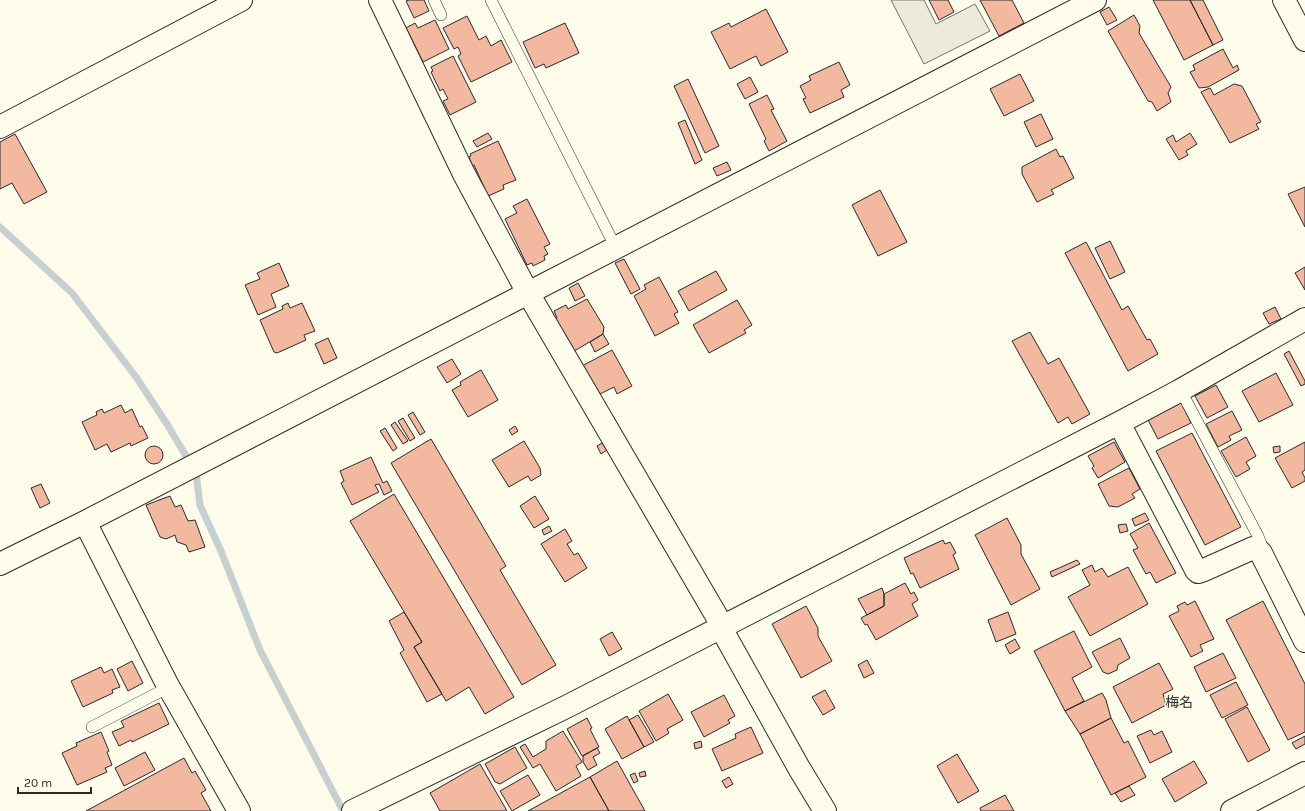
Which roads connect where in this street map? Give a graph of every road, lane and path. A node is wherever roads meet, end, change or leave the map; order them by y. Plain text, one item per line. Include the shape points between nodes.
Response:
1 (241, 0) edge
2 (380, 0) edge
3 (434, 0) edge
4 (491, 0) edge
5 (1095, 0) edge
6 (1284, 0) edge
7 (441, 15) dead end
8 (1305, 40) edge
9 (0, 127) edge
10 (616, 248) junction
11 (528, 293) junction
12 (1305, 320) edge
13 (1181, 390) junction
14 (1119, 423) junction
15 (85, 522) junction
16 (1261, 554) junction
17 (0, 564) edge
18 (722, 628) junction
19 (1305, 641) edge
20 (169, 687) junction
21 (92, 726) dead end
22 (1305, 773) edge
23 (238, 811) edge
24 (353, 811) edge
25 (825, 811) edge
26 (1232, 811) edge

1 - 9 main road
2 - 11 main road via 464,174
3 - 7 lane
4 - 10 lane
5 - 10 main road
6 - 8 main road
10 - 11 main road
11 - 15 main road
11 - 18 main road
12 - 13 main road
13 - 14 main road
13 - 16 lane via 1258,536
14 - 16 main road via 1198,572 1254,548
14 - 18 main road
15 - 17 main road
15 - 20 main road
16 - 19 main road
18 - 24 main road
18 - 25 main road via 791,755
20 - 21 lane
20 - 23 main road
22 - 26 main road

